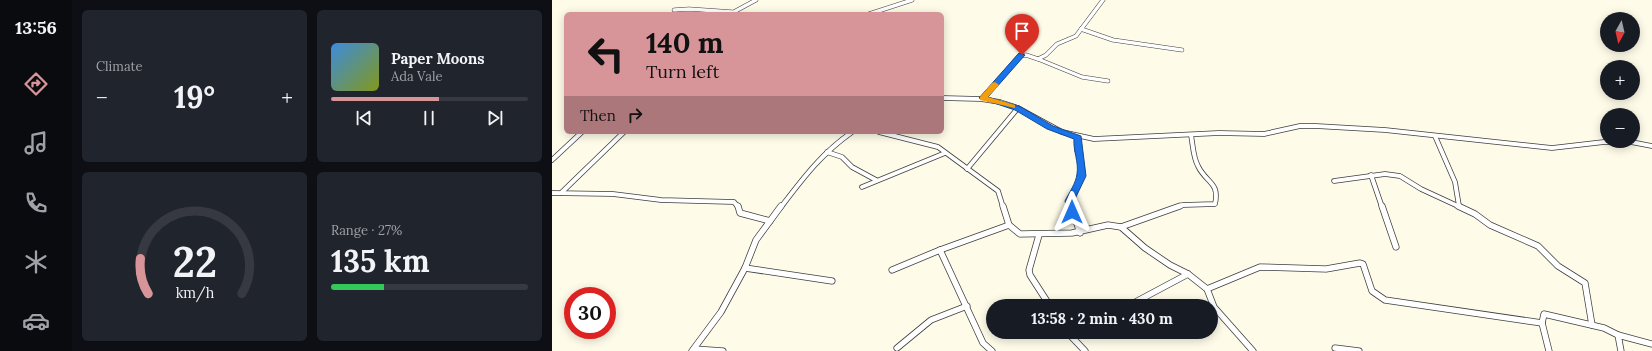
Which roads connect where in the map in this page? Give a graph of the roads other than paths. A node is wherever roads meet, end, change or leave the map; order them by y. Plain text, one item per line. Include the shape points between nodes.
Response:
1 (756, 0) edge
2 (912, 0) edge
3 (1103, 0) edge
4 (674, 10) dead end
5 (720, 12) edge
6 (733, 12) edge
7 (875, 12) edge
8 (1081, 30) junction
9 (1182, 50) dead end
10 (1038, 59) junction
11 (1108, 81) dead end
12 (944, 98) edge
13 (983, 98) junction
14 (1018, 108) junction
15 (580, 134) edge
16 (622, 134) edge
17 (849, 134) edge
18 (888, 134) edge
19 (1191, 135) junction
20 (1435, 136) junction
21 (1078, 138) junction
22 (1652, 146) edge
23 (826, 152) junction
24 (946, 153) junction
25 (552, 160) edge
26 (967, 169) junction
27 (1371, 175) junction
28 (876, 180) junction
29 (1334, 181) dead end
30 (862, 187) dead end
31 (552, 193) edge
32 (561, 193) junction
33 (1458, 206) junction
34 (770, 221) junction
35 (1009, 225) junction
36 (1121, 227) junction
37 (1080, 233) junction
38 (1039, 235) junction
39 (1396, 247) dead end
40 (940, 250) junction
41 (745, 268) junction
42 (892, 270) dead end
43 (1188, 274) junction
44 (832, 281) dead end
45 (1207, 289) junction
46 (1045, 299) edge
47 (1141, 299) edge
48 (967, 306) junction
49 (1542, 323) junction
50 (1592, 325) junction
51 (1618, 336) junction
52 (1074, 339) edge
53 (1652, 344) edge
54 (897, 348) dead end
55 (1335, 348) dead end
56 (693, 350) edge
57 (723, 351) edge
58 (992, 351) edge
59 (1085, 351) edge
60 (1253, 351) edge
61 (1359, 351) edge
62 (1549, 351) edge
63 (1621, 351) edge

1 - 6 street
2 - 7 street
3 - 8 street
4 - 5 street
8 - 9 street via 1113,40
8 - 10 street via 1076,36 1057,44
10 - 11 street via 1082,77
10 - 13 street via 1026,55 1019,56
12 - 13 street
13 - 14 street
14 - 21 street via 1050,127
14 - 26 street
15 - 25 street
16 - 32 street
17 - 23 street
18 - 24 street via 930,144
19 - 20 street via 1264,134 1300,126 1316,126
19 - 21 street
19 - 36 street via 1198,167 1217,188 1215,204 1183,205
20 - 22 street via 1552,148 1604,142 1631,142
20 - 33 street via 1455,182
21 - 37 street via 1077,150 1082,176 1069,201
23 - 28 street via 842,157 852,167
23 - 34 street via 811,167
24 - 26 street
24 - 28 street
26 - 35 street via 998,192
27 - 29 street
27 - 33 street via 1400,176
27 - 39 street
28 - 30 street
31 - 32 street
32 - 34 street via 734,202 740,212
33 - 50 street via 1490,225 1538,246 1558,266 1584,281
34 - 41 street via 756,240
35 - 38 street via 1020,234
35 - 40 street
36 - 37 street via 1108,225
36 - 43 street via 1145,248
37 - 38 street
38 - 46 street via 1028,270
40 - 42 street
40 - 48 street
41 - 44 street
41 - 56 street via 721,312
43 - 45 street
43 - 47 street
45 - 49 street via 1260,268 1326,269 1360,263 1363,264 1372,291 1385,300
45 - 60 street via 1214,307
48 - 54 street via 931,320
48 - 58 street via 983,344
49 - 50 street via 1543,316 1548,314
49 - 62 street
50 - 51 street
51 - 53 street
51 - 63 street
52 - 59 street
55 - 61 street
56 - 57 street

